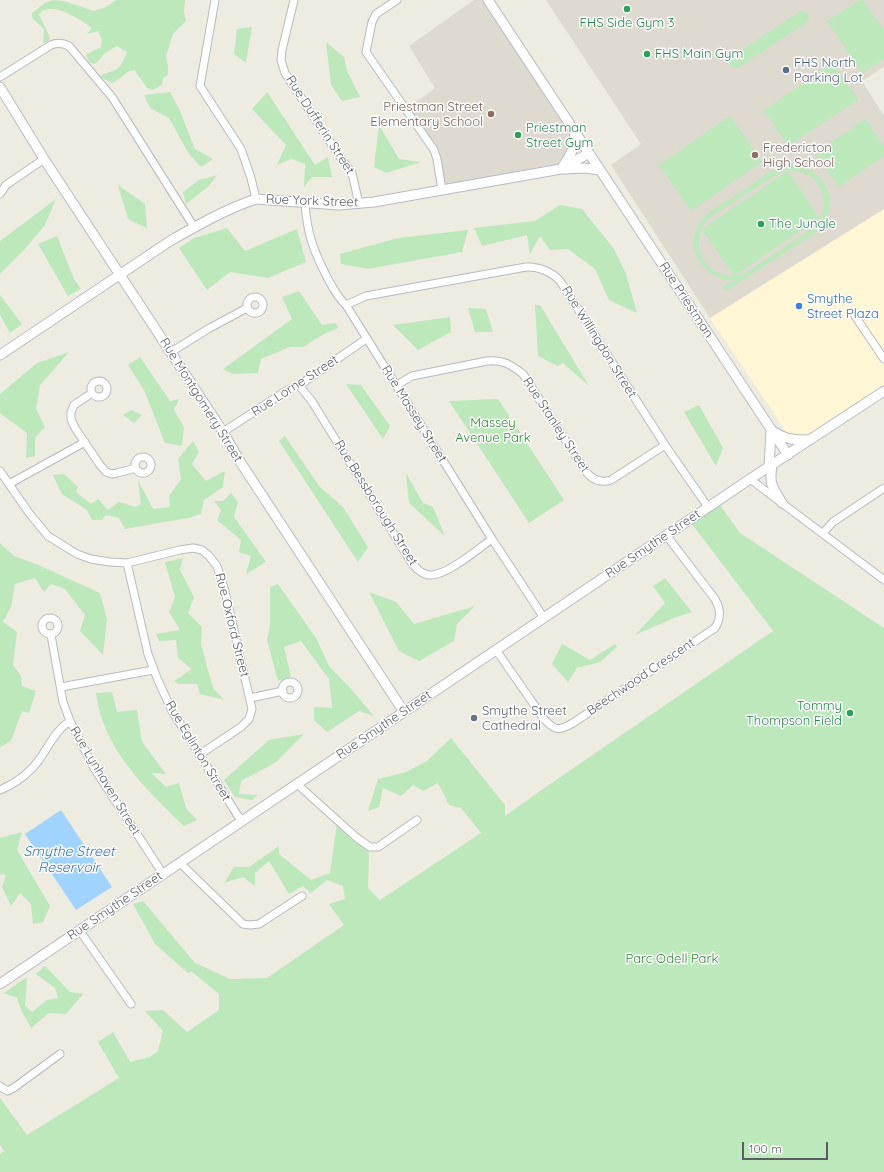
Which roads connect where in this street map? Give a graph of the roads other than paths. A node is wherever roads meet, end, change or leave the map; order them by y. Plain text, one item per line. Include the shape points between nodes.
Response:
1 (215, 0) edge
2 (294, 0) edge
3 (397, 0) edge
4 (488, 0) edge
5 (0, 77) edge
6 (0, 87) edge
7 (575, 133) junction
8 (589, 153) junction
9 (44, 159) junction
10 (561, 169) junction
11 (600, 170) junction
12 (442, 190) junction
13 (0, 194) edge
14 (256, 199) junction
15 (305, 202) junction
16 (359, 204) junction
17 (194, 227) junction
18 (121, 274) junction
19 (346, 305) junction
20 (247, 308) dead end
21 (855, 316) dead end
22 (366, 339) junction
23 (171, 352) junction
24 (0, 355) edge
25 (884, 359) edge
26 (299, 385) junction
27 (397, 386) junction
28 (884, 391) edge
29 (92, 393) dead end
30 (771, 430) junction
31 (223, 432) junction
32 (810, 440) junction
33 (85, 442) junction
34 (665, 445) junction
35 (788, 455) junction
36 (771, 466) junction
37 (136, 468) dead end
38 (0, 471) edge
39 (750, 479) junction
40 (9, 484) junction
41 (884, 488) edge
42 (782, 503) junction
43 (708, 507) junction
44 (823, 533) junction
45 (666, 535) junction
46 (492, 540) junction
47 (127, 562) junction
48 (884, 580) edge
49 (544, 618) junction
50 (51, 635) dead end
51 (496, 650) junction
52 (154, 670) junction
53 (62, 687) junction
54 (283, 691) dead end
55 (250, 698) junction
56 (404, 712) junction
57 (70, 721) junction
58 (199, 755) junction
59 (297, 784) junction
60 (0, 790) edge
61 (417, 820) dead end
62 (242, 821) junction
63 (180, 863) junction
64 (163, 874) junction
65 (302, 896) dead end
66 (80, 930) junction
67 (0, 984) edge
68 (131, 1004) dead end
69 (60, 1054) dead end
70 (0, 1086) edge

1 - 14 street via 200,86 241,149
2 - 16 street, Rue Dufferin Street via 281,60 285,72 352,173
3 - 12 street via 376,14 366,52 434,150
4 - 7 street, Rue Priestman
5 - 17 street via 51,45 64,43 70,46 112,97
6 - 9 street, Rue Montgomery Street
7 - 8 street, Rue Priestman
7 - 10 street via 571,155
8 - 10 street, Rue York Street
8 - 11 street, Rue Priestman
9 - 13 street via 6,185
9 - 18 street, Rue Montgomery Street
10 - 11 street
10 - 12 street, Rue York Street
11 - 30 street, Rue Priestman
12 - 16 street, Rue York Street
14 - 15 street, Rue York Street
14 - 17 street, Rue York Street
15 - 16 street, Rue York Street
15 - 19 street, Rue Massey Street via 307,227 314,250 338,297
17 - 18 street, Rue York Street
18 - 23 street, Rue Montgomery Street
18 - 24 street, Rue York Street
19 - 22 street, Rue Massey Street
19 - 34 street, Rue Willingdon Street via 366,296 526,267 554,275
20 - 23 street
21 - 25 street
22 - 26 street, Rue Lorne Street
22 - 27 street, Rue Massey Street
23 - 31 street, Rue Montgomery Street
26 - 31 street, Rue Lorne Street
26 - 46 street, Rue Bessborough Street via 313,403 419,571 427,575 446,571
27 - 34 street, Rue Stanley Street via 412,376 487,361 497,360 509,364 523,374 593,479 611,480
27 - 46 street, Rue Massey Street
28 - 32 street, Rue Smythe Street
29 - 33 street via 76,403 71,412 71,419
30 - 32 street via 783,438
30 - 35 street, Rue Priestman
30 - 36 street
31 - 56 street, Rue Montgomery Street via 238,460
32 - 35 street, Rue Smythe Street
33 - 37 street via 106,472 116,473
33 - 40 street
34 - 43 street, Rue Willingdon Street
35 - 36 street, Rue Smythe Street
36 - 39 street, Rue Smythe Street
36 - 42 street via 771,485
38 - 40 street, Rue Oxford Street
39 - 42 street
39 - 43 street, Rue Smythe Street
40 - 47 street, Rue Oxford Street via 48,536 63,546 91,559
41 - 44 street via 834,522
42 - 44 street
43 - 45 street, Rue Smythe Street
44 - 48 street
45 - 49 street, Rue Smythe Street
45 - 51 street, Beechwood Crescent via 716,599 720,618 715,628 565,728 551,727
46 - 49 street, Rue Massey Street
47 - 52 street, Rue Eglinton Street
47 - 55 street, Rue Oxford Street via 193,548 202,550 209,556 216,566 224,591
49 - 51 street, Rue Smythe Street
50 - 53 street, Rue Lynhaven Street
51 - 56 street, Rue Smythe Street
52 - 53 street
52 - 58 street, Rue Eglinton Street via 172,712
53 - 57 street, Rue Lynhaven Street via 63,702
54 - 55 street
55 - 58 street, Rue Oxford Street via 252,709 249,719
56 - 59 street, Rue Smythe Street
57 - 60 street via 59,730 31,770
57 - 64 street, Rue Lynhaven Street via 94,768
58 - 62 street, Rue Eglinton Street
59 - 61 street via 370,847 378,847
59 - 62 street, Rue Smythe Street
62 - 63 street, Rue Smythe Street
63 - 64 street, Rue Smythe Street
63 - 65 street via 243,924 250,926 259,924
64 - 66 street, Rue Smythe Street
66 - 67 street, Rue Smythe Street
66 - 68 street
69 - 70 street via 15,1088 8,1090

